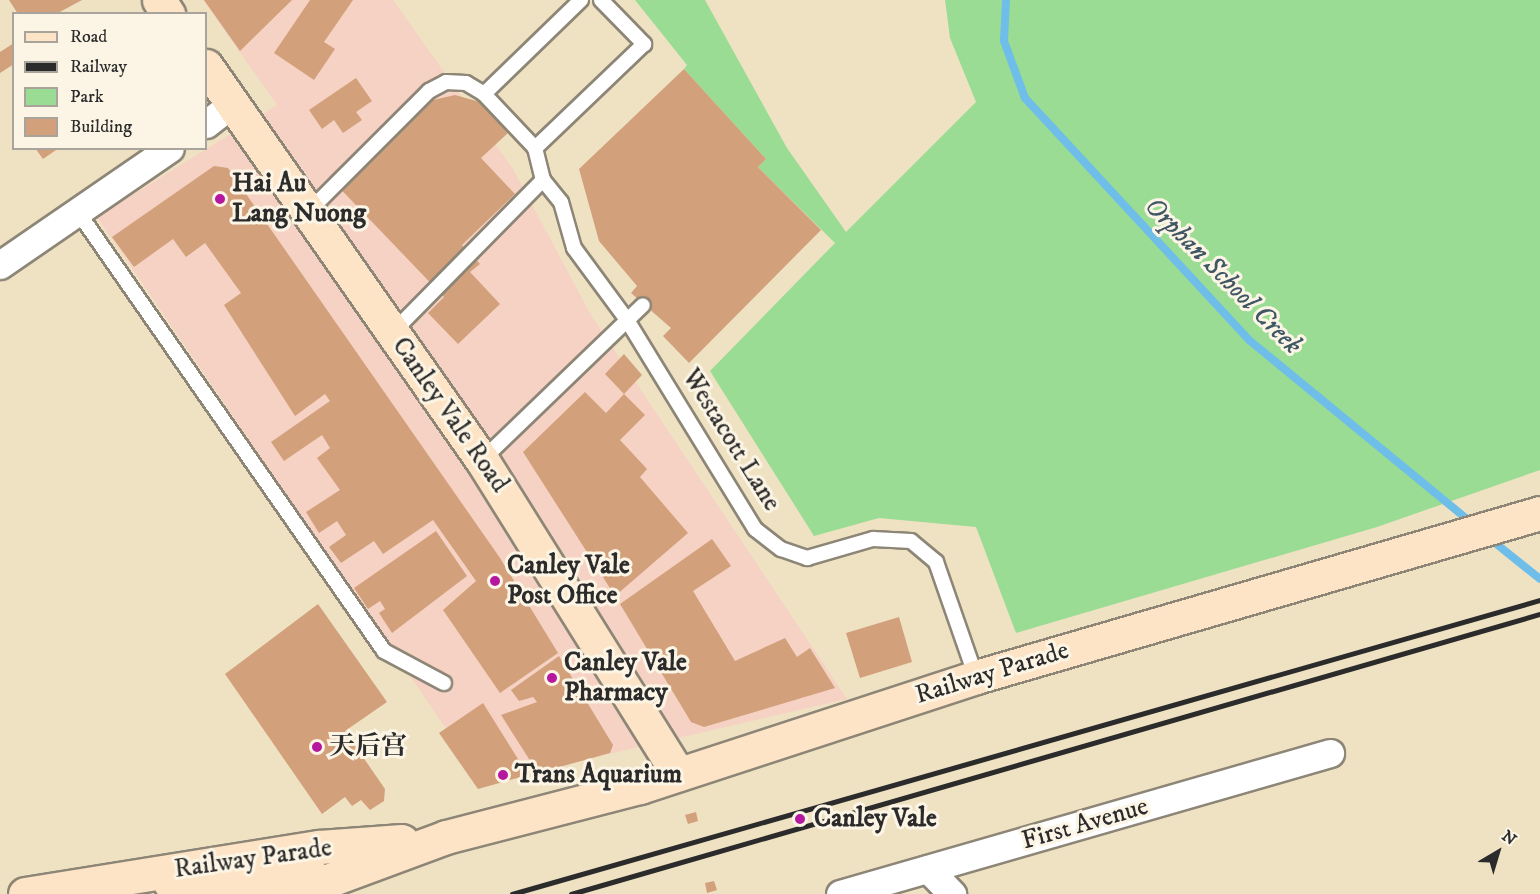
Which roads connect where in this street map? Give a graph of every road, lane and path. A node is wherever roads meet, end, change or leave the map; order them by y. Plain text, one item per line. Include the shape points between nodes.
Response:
1 (581, 0) edge
2 (601, 0) edge
3 (207, 67) edge
4 (484, 93) junction
5 (232, 104) junction
6 (207, 123) edge
7 (535, 148) junction
8 (167, 150) edge
9 (543, 180) junction
10 (78, 212) junction
11 (308, 212) junction
12 (0, 265) edge
13 (643, 305) dead end
14 (627, 320) junction
15 (392, 332) junction
16 (482, 460) junction
17 (1540, 513) edge
18 (976, 677) junction
19 (444, 683) dead end
20 (1330, 753) dead end
21 (678, 774) junction
22 (446, 837) junction
23 (319, 848) junction
24 (412, 849) junction
25 (928, 869) junction
26 (91, 884) junction
27 (213, 891) edge
28 (25, 894) edge
29 (292, 894) edge
30 (840, 894) edge
31 (952, 894) edge

1 - 4 lane
2 - 7 lane via 644,44
3 - 5 main road, Canley Vale Road
4 - 7 lane
4 - 11 lane via 455,81 439,84
5 - 6 street
5 - 11 main road, Canley Vale Road
7 - 9 lane
8 - 10 street
9 - 14 lane, Westacott Lane via 561,202 574,248
9 - 15 lane
10 - 12 street
10 - 19 lane via 384,651
11 - 15 main road, Canley Vale Road
13 - 14 lane
14 - 16 lane
14 - 18 lane, Westacott Lane via 755,529 781,549 807,558 873,539 911,541 936,562
15 - 16 main road, Canley Vale Road
16 - 21 main road, Canley Vale Road
17 - 18 main road, Railway Parade
18 - 21 main road, Railway Parade
20 - 25 street, First Avenue
21 - 22 main road, Railway Parade
22 - 23 main road, Railway Parade
22 - 24 main road, Railway Parade
23 - 26 main road, Railway Parade
23 - 27 main road
24 - 27 main road via 270,888
24 - 29 main road, Railway Parade
25 - 30 street, First Avenue
25 - 31 street
26 - 27 main road
26 - 28 main road, Railway Parade

